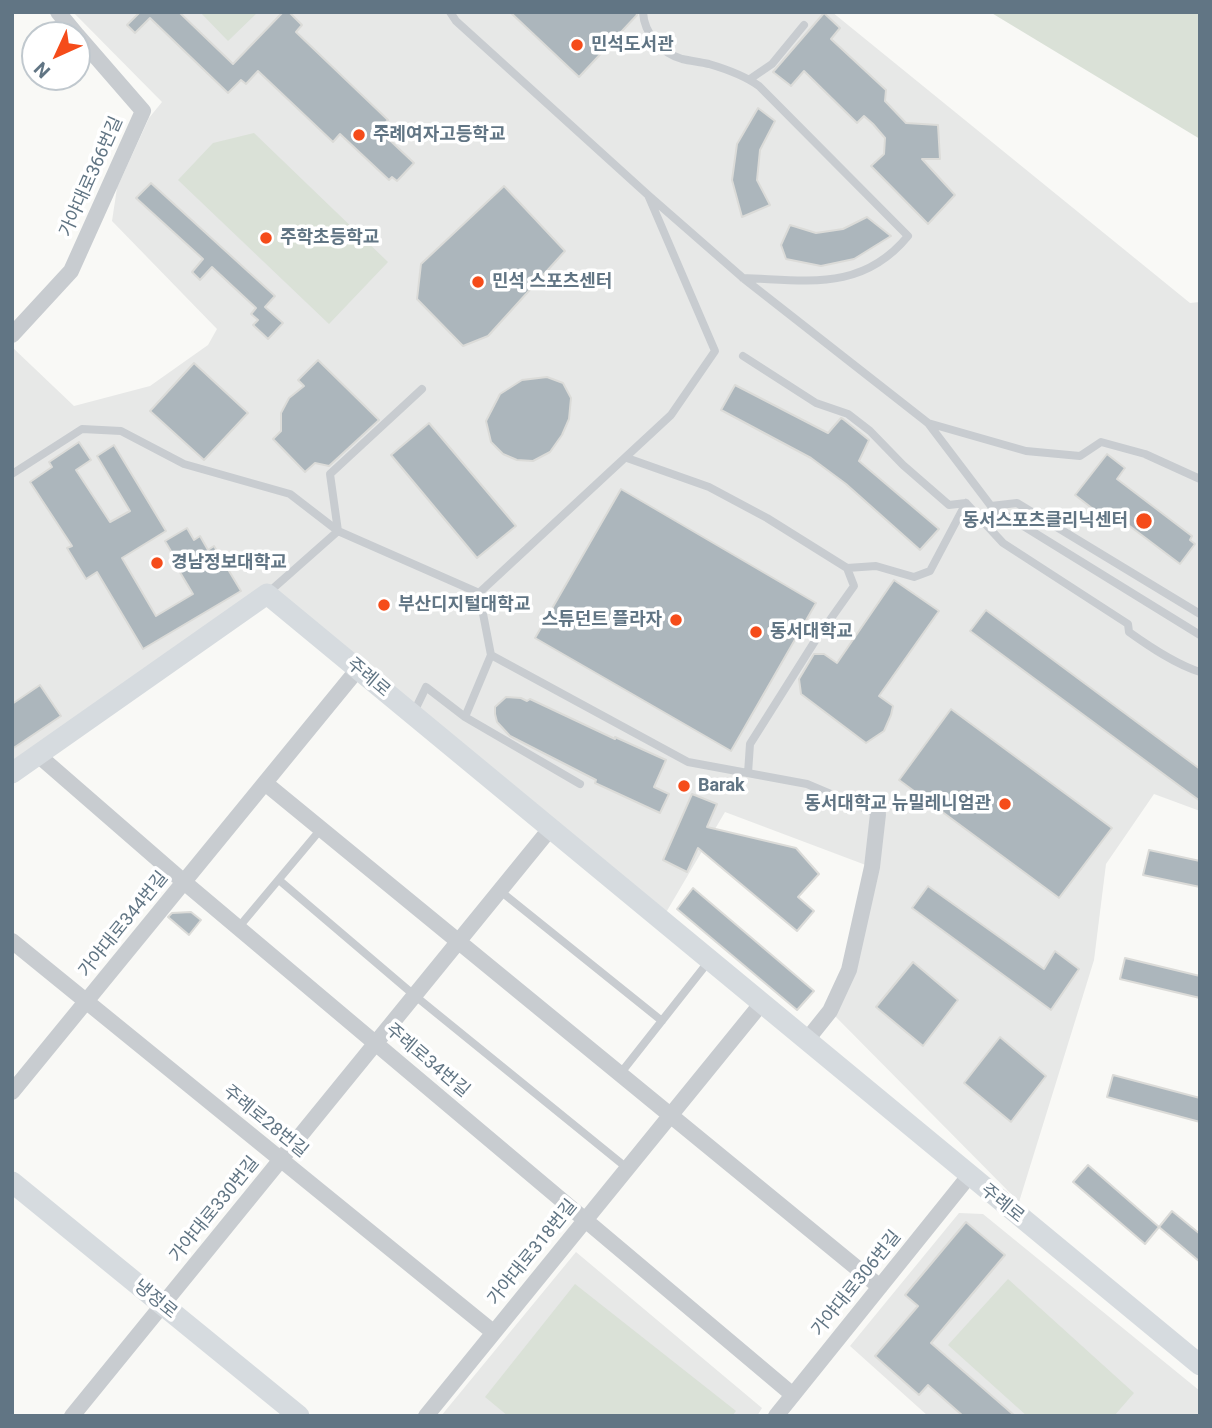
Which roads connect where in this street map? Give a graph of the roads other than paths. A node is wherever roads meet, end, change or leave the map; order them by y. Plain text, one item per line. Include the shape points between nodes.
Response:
1 (450, 12) edge
2 (643, 12) edge
3 (804, 25) dead end
4 (91, 51) edge
5 (750, 79) junction
6 (648, 195) junction
7 (743, 278) junction
8 (12, 335) edge
9 (743, 356) dead end
10 (422, 389) dead end
11 (928, 423) junction
12 (627, 458) junction
13 (12, 474) edge
14 (1200, 479) edge
15 (966, 503) junction
16 (991, 506) junction
17 (338, 531) junction
18 (847, 568) junction
19 (479, 593) junction
20 (267, 594) junction
21 (1199, 613) edge
22 (1200, 635) edge
23 (491, 655) junction
24 (358, 669) junction
25 (1200, 672) edge
26 (412, 715) junction
27 (465, 717) junction
28 (38, 755) junction
29 (12, 773) edge
30 (748, 773) junction
31 (265, 783) junction
32 (580, 785) dead end
33 (878, 814) joint
34 (321, 829) junction
35 (550, 829) junction
36 (279, 880) junction
37 (184, 882) junction
38 (499, 890) junction
39 (238, 928) junction
40 (12, 941) edge
41 (458, 941) junction
42 (709, 961) junction
43 (414, 995) junction
44 (86, 1001) junction
45 (761, 1004) junction
46 (662, 1021) junction
47 (806, 1041) junction
48 (375, 1043) junction
49 (620, 1074) junction
50 (12, 1091) edge
51 (670, 1115) junction
52 (281, 1159) junction
53 (627, 1168) junction
54 (969, 1176) junction
55 (12, 1182) edge
56 (585, 1220) junction
57 (880, 1287) junction
58 (162, 1305) junction
59 (493, 1332) junction
60 (1200, 1365) edge
61 (793, 1395) junction
62 (72, 1416) edge
63 (299, 1416) edge
64 (426, 1416) edge
65 (776, 1416) edge

1 - 6 lane
2 - 5 lane via 644,25 660,47 679,58
3 - 5 lane via 772,64
4 - 8 street, 가야대로366번길 via 143,111 71,271
5 - 7 lane via 908,236 893,254 864,272 829,281
6 - 7 lane
6 - 12 lane via 715,351 671,415
7 - 11 lane
9 - 15 lane via 816,403 848,414 949,505
10 - 17 lane via 330,474
11 - 14 lane via 1026,451 1080,456 1101,442 1145,454
11 - 16 lane
12 - 18 lane via 709,487
12 - 19 lane
13 - 17 lane via 82,429 121,430 184,464 290,494
15 - 18 lane via 930,572 914,577 876,565
15 - 25 lane via 1003,543 1128,624 1129,632 1139,639
16 - 21 lane via 1017,503
16 - 22 lane
17 - 19 lane
17 - 20 lane
18 - 30 lane via 854,586 750,744
19 - 23 lane
20 - 24 street, 주례로
20 - 28 street
23 - 27 lane
23 - 30 lane via 688,762
24 - 26 street, 주례로
24 - 31 street, 가야대로344번길
26 - 27 lane via 426,687
26 - 35 street, 주례로
27 - 32 lane
28 - 29 street
28 - 37 street, 주례로34번길
30 - 33 lane via 807,784
31 - 34 street
31 - 37 street, 가야대로344번길
33 - 47 street via 872,867 849,970 830,1010
34 - 36 lane
34 - 41 street
35 - 38 street, 가야대로330번길
35 - 42 street, 주례로
36 - 39 lane
36 - 43 lane
37 - 39 street, 주례로34번길
37 - 44 street, 가야대로344번길
38 - 41 street, 가야대로330번길
38 - 46 lane
39 - 48 street, 주례로34번길
40 - 44 street, 주례로28번길
41 - 43 street, 가야대로330번길
41 - 49 street
42 - 45 street, 주례로
42 - 46 lane
43 - 48 street, 가야대로330번길
43 - 53 lane
44 - 50 street, 가야대로344번길
44 - 52 street, 주례로28번길
45 - 47 street, 주례로
45 - 51 street, 가야대로318번길
46 - 49 lane
47 - 54 street, 주례로
48 - 52 street, 가야대로330번길
48 - 56 street, 주례로34번길
49 - 51 street
51 - 53 street, 가야대로318번길
51 - 57 street
52 - 58 street, 가야대로330번길
52 - 59 street, 주례로28번길
53 - 56 street, 가야대로318번길
54 - 57 street, 가야대로306번길
54 - 60 street, 주례로
55 - 58 street, 냉정로
56 - 59 street, 가야대로318번길
56 - 61 street, 주례로34번길
57 - 61 street, 가야대로306번길
58 - 62 street, 가야대로330번길
58 - 63 street, 냉정로
59 - 64 street, 가야대로318번길
61 - 65 street, 가야대로306번길

